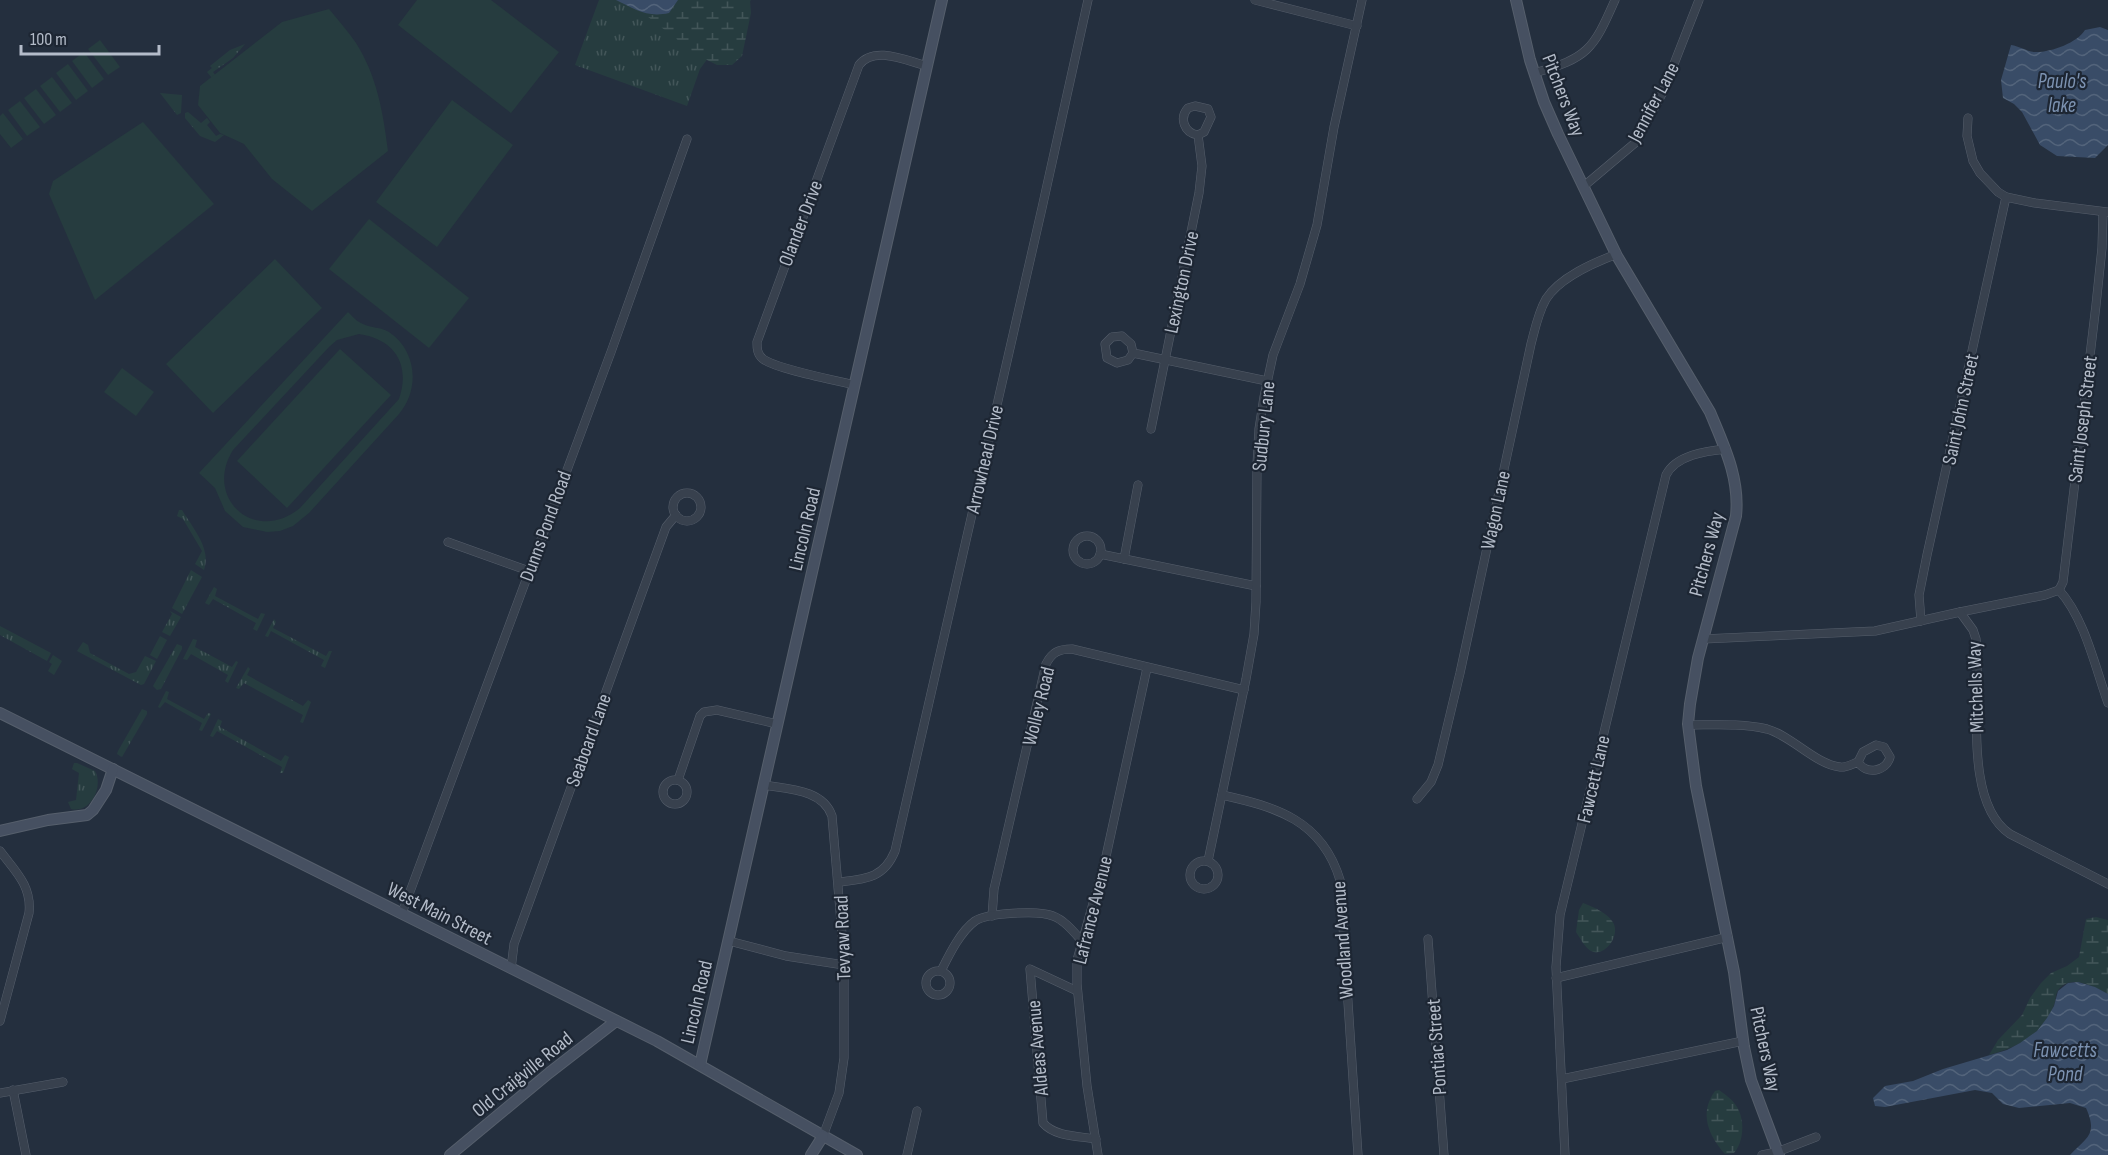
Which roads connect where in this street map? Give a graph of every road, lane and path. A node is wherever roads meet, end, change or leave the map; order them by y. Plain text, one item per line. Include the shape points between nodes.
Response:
1 (942, 0) edge
2 (1088, 0) edge
3 (1255, 0) edge
4 (1362, 0) edge
5 (1516, 0) edge
6 (1615, 0) edge
7 (1699, 0) edge
8 (1357, 26) junction
9 (927, 66) junction
10 (1534, 73) junction
11 (1968, 118) dead end
12 (1198, 135) dead end
13 (687, 139) dead end
14 (1584, 186) junction
15 (2006, 197) junction
16 (2105, 212) edge
17 (1617, 254) junction
18 (1132, 353) dead end
19 (1165, 360) junction
20 (1267, 381) junction
21 (854, 385) junction
22 (1151, 429) dead end
23 (1726, 449) junction
24 (1138, 485) dead end
25 (676, 515) dead end
26 (448, 542) dead end
27 (1101, 554) dead end
28 (1124, 559) junction
29 (529, 571) junction
30 (1256, 586) junction
31 (2059, 590) junction
32 (1960, 612) junction
33 (1921, 621) junction
34 (1702, 639) junction
35 (1147, 668) junction
36 (1244, 690) junction
37 (2108, 703) edge
38 (0, 713) edge
39 (777, 724) junction
40 (1688, 725) junction
41 (1858, 762) dead end
42 (113, 769) junction
43 (678, 780) dead end
44 (764, 785) junction
45 (1221, 795) junction
46 (1417, 800) dead end
47 (0, 831) edge
48 (0, 851) edge
49 (1208, 861) dead end
50 (839, 882) junction
51 (2108, 884) edge
52 (402, 913) junction
53 (992, 916) junction
54 (1728, 937) junction
55 (1428, 939) dead end
56 (1082, 940) junction
57 (729, 941) junction
58 (844, 965) junction
59 (511, 969) junction
60 (941, 971) dead end
61 (1556, 978) junction
62 (1077, 991) junction
63 (0, 1021) edge
64 (616, 1021) junction
65 (1743, 1041) junction
66 (700, 1065) junction
67 (1562, 1079) junction
68 (63, 1082) dead end
69 (13, 1090) junction
70 (0, 1092) edge
71 (917, 1111) dead end
72 (823, 1136) junction
73 (1816, 1137) dead end
74 (1096, 1139) junction
75 (1778, 1153) edge
76 (26, 1155) edge
77 (450, 1155) edge
78 (811, 1155) edge
79 (857, 1155) edge
80 (907, 1155) edge
81 (1098, 1155) edge
82 (1358, 1155) edge
83 (1444, 1155) edge
84 (1565, 1155) edge
85 (1762, 1155) edge

1 - 9 main road, Lincoln Road
2 - 50 street, Arrowhead Drive via 895,851 881,873
3 - 8 street
4 - 8 street, Sudbury Lane
5 - 10 main road, Pitchers Way
6 - 10 street via 1589,49 1570,61
7 - 14 street, Jennifer Lane via 1663,92 1635,143
8 - 20 street, Sudbury Lane via 1312,248
9 - 21 main road, Lincoln Road
9 - 21 street, Olander Drive via 876,55 859,65 756,342 764,360
10 - 14 main road, Pitchers Way
11 - 15 street via 1967,136 1973,161 1990,184
12 - 19 street, Lexington Drive via 1202,166 1199,193
13 - 29 street, Dunns Pond Road
14 - 17 main road, Pitchers Way
15 - 16 street
15 - 33 street, Saint John Street via 1927,555 1919,595
16 - 31 street, Saint Joseph Street via 2083,426
17 - 23 main road, Pitchers Way via 1694,383
17 - 46 street, Wagon Lane via 1564,281 1550,293 1540,311 1438,765
18 - 19 street
19 - 20 street
19 - 22 street, Lexington Drive
20 - 30 street, Sudbury Lane via 1257,465
21 - 39 main road, Lincoln Road
23 - 34 main road, Pitchers Way via 1736,489 1736,516
23 - 61 street, Fawcett Lane via 1685,459 1672,466 1666,475 1560,915
24 - 28 street
25 - 59 street, Seaboard Lane via 666,527 537,880 514,944
26 - 29 street
27 - 28 street
28 - 30 street
29 - 52 street, Dunns Pond Road
30 - 36 street, Sudbury Lane via 1254,634
31 - 32 street
31 - 37 street via 2080,623
32 - 33 street, Mitchells Way
32 - 51 street, Mitchells Way via 1976,639 1980,777 1997,824
33 - 34 street, Mitchells Way via 1875,631
34 - 40 main road, Pitchers Way
35 - 36 street, Wolley Road
35 - 53 street, Wolley Road via 1072,649 1051,655 994,889
35 - 56 street, Lafrance Avenue via 1105,861
36 - 45 street, Sudbury Lane
38 - 42 main road, West Main Street
39 - 43 street via 717,710 704,712
39 - 44 main road, Lincoln Road
40 - 41 street via 1765,729 1839,767
40 - 54 main road, Pitchers Way via 1696,786
42 - 47 main road via 106,790 87,815
42 - 52 main road, West Main Street
44 - 50 street, Tevyaw Road via 805,793 827,806 832,816
44 - 57 main road, Lincoln Road
45 - 49 street, Sudbury Lane
45 - 82 street, Woodland Avenue via 1293,817 1321,841 1335,863
48 - 63 street via 27,887 30,903
50 - 58 street, Tevyaw Road
52 - 59 main road, West Main Street
53 - 56 street via 1053,916
53 - 60 street via 979,919 968,928
54 - 61 street
54 - 65 main road, Pitchers Way
55 - 83 street, Pontiac Street
56 - 62 street, Lafrance Avenue via 1077,960
57 - 58 street via 786,956
57 - 66 main road, Lincoln Road
58 - 72 street, Tevyaw Road via 843,1076
59 - 64 main road, West Main Street
61 - 67 street, Fawcett Lane
62 - 74 street, Lafrance Avenue
62 - 74 street, Aldeas Avenue via 1030,969 1044,1123 1057,1132
64 - 66 main road, West Main Street
64 - 77 main road, Old Craigville Road
65 - 67 street
65 - 75 main road, Pitchers Way via 1751,1080
66 - 72 main road, West Main Street
67 - 84 street, Fawcett Lane
68 - 69 street
69 - 70 street
69 - 76 street
71 - 80 street
72 - 78 main road
72 - 79 main road, West Main Street
73 - 75 street
74 - 81 street, Lafrance Avenue
75 - 85 street

